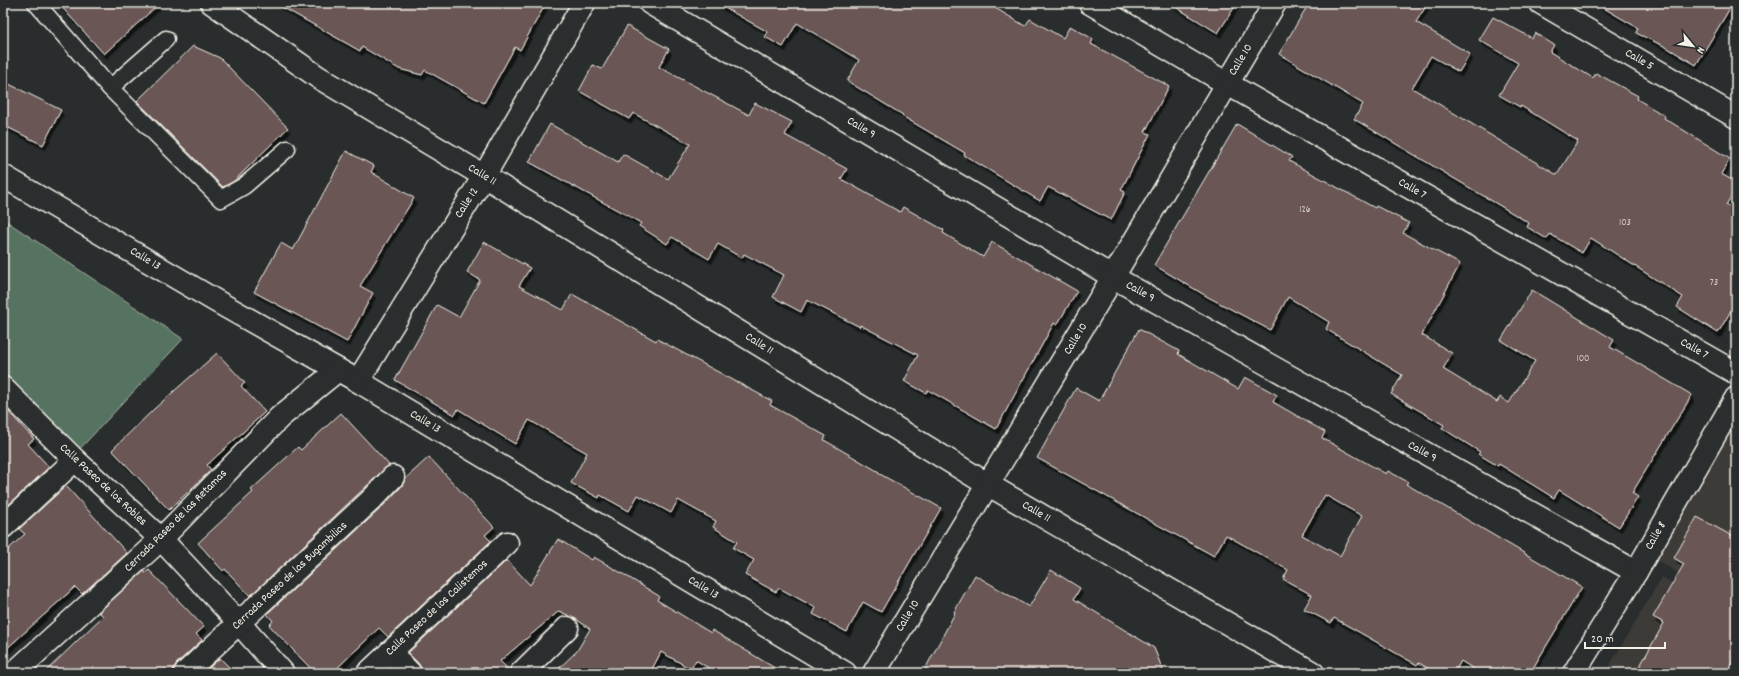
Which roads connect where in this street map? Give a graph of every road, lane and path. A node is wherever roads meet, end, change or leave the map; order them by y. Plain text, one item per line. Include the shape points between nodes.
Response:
1 (36, 3) edge
2 (212, 3) edge
3 (584, 3) edge
4 (650, 3) edge
5 (1090, 3) edge
6 (1275, 3) edge
7 (1541, 3) edge
8 (166, 39) dead end
9 (1226, 83) junction
10 (110, 88) junction
11 (1736, 117) edge
12 (287, 149) dead end
13 (3, 176) edge
14 (484, 176) junction
15 (1113, 277) junction
16 (338, 370) junction
17 (1736, 373) edge
18 (358, 381) junction
19 (3, 388) edge
20 (1736, 398) edge
21 (75, 460) junction
22 (393, 477) dead end
23 (987, 484) junction
24 (3, 527) edge
25 (161, 538) junction
26 (507, 543) dead end
27 (1636, 572) junction
28 (239, 623) junction
29 (567, 628) dead end
30 (390, 652) junction
31 (14, 673) edge
32 (185, 673) edge
33 (283, 673) edge
34 (368, 673) edge
35 (410, 673) edge
36 (521, 673) edge
37 (845, 673) edge
38 (874, 673) edge
39 (1313, 673) edge
40 (1574, 673) edge

1 - 10 lane
2 - 14 street, Calle 11 via 318,77
3 - 14 street, Calle 12
4 - 15 street, Calle 9
5 - 9 street, Calle 7
6 - 9 street, Calle 10
7 - 11 street, Calle 5
8 - 10 lane
9 - 15 street, Calle 10
9 - 17 street, Calle 7
10 - 12 lane via 221,199 244,186
13 - 16 street, Calle 13 via 216,302
14 - 18 street, Calle 12
14 - 23 street, Calle 11
15 - 23 street, Calle 10
15 - 27 street, Calle 9
16 - 18 street, Calle 13
16 - 25 street, Cerrada Paseo de las Retamas via 280,417
18 - 37 street, Calle 13
19 - 21 street, Calle Paseo de los Robles
20 - 27 street, Calle 8
21 - 24 street
21 - 25 street, Calle Paseo de los Robles
22 - 28 street, Cerrada Paseo de las Bugambilias
23 - 38 street, Calle 10
23 - 39 street, Calle 11
25 - 28 street, Calle Paseo de los Robles
25 - 31 street, Cerrada Paseo de las Retamas
26 - 30 street, Calle Paseo de los Calistemos
27 - 40 street, Calle 8
28 - 32 street, Cerrada Paseo de las Bugambilias
28 - 33 street, Calle Paseo de los Robles
29 - 36 street
30 - 34 street, Calle Paseo de los Calistemos
30 - 35 street

